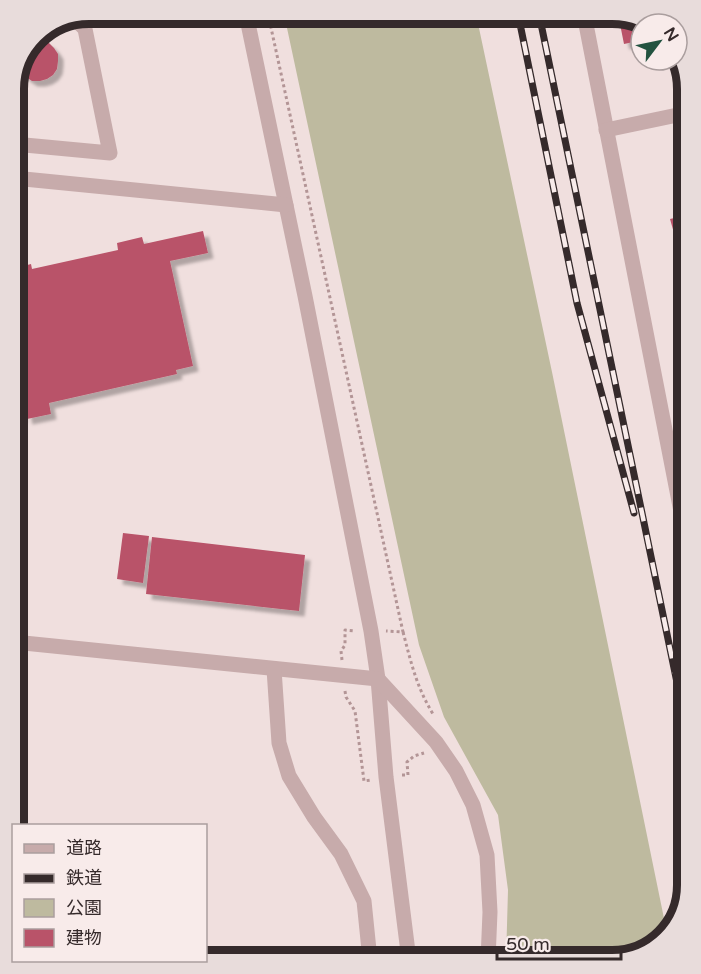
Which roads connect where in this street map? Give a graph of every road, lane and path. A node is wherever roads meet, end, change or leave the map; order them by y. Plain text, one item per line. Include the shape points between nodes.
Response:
1 (248, 24) edge
2 (586, 24) edge
3 (81, 25) edge
4 (677, 115) edge
5 (606, 130) junction
6 (24, 145) edge
7 (24, 179) edge
8 (286, 205) junction
9 (677, 491) edge
10 (403, 632) dead end
11 (24, 643) edge
12 (274, 669) junction
13 (378, 679) junction
14 (435, 717) dead end
15 (369, 950) edge
16 (408, 950) edge
17 (488, 950) edge

1 - 8 street
2 - 5 street
3 - 6 street via 86,29 110,153
4 - 5 street
5 - 9 street
7 - 8 street
8 - 13 street
10 - 14 path via 415,679
11 - 12 street
12 - 13 street
12 - 15 street via 279,743 289,776 341,854 364,902
13 - 16 street
13 - 17 street via 436,742 473,805 487,855

